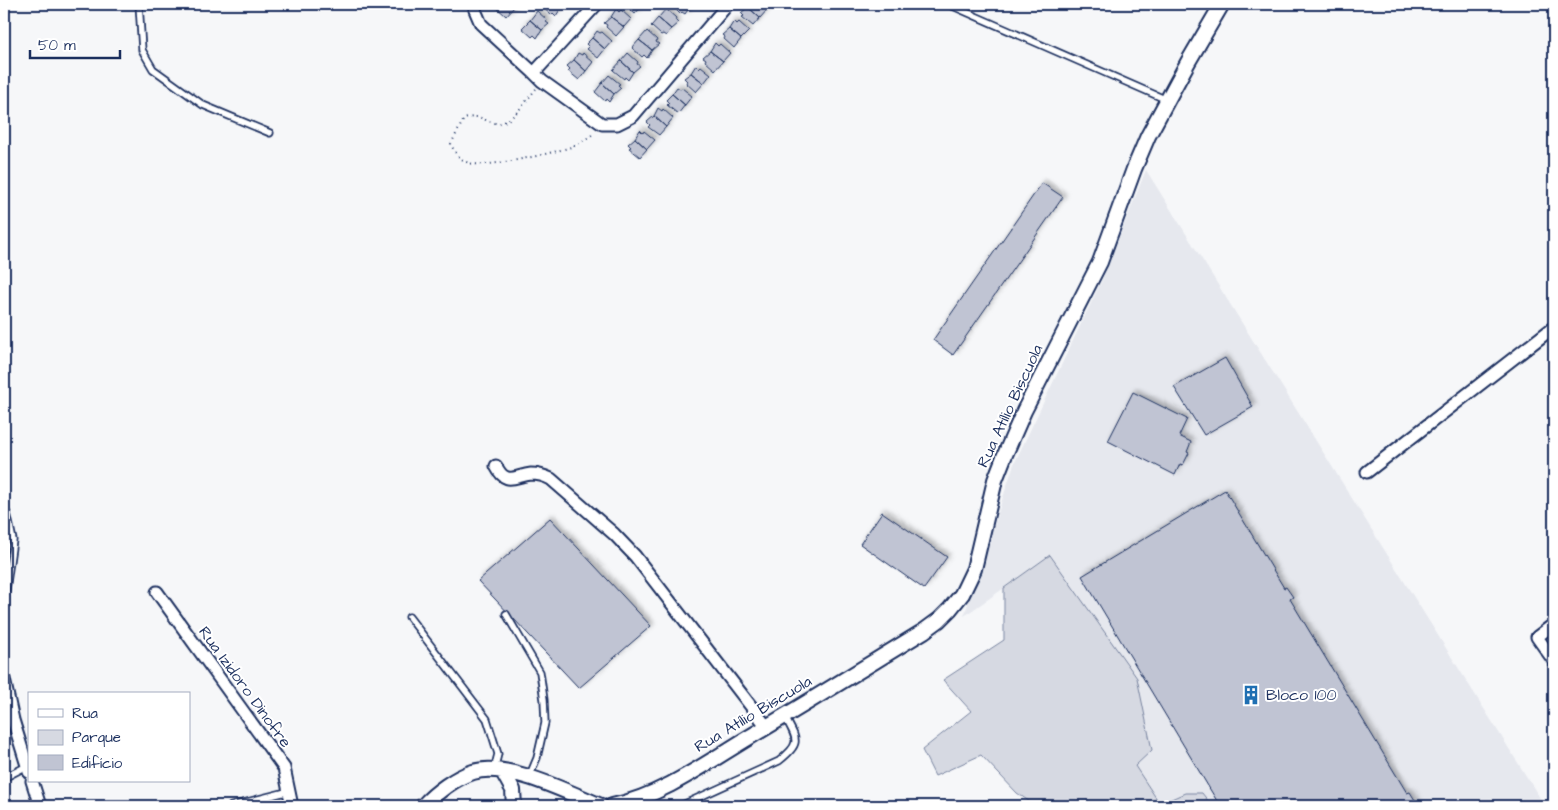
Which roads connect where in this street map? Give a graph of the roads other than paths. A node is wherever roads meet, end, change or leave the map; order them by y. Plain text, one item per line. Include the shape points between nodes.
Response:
1 (139, 4) edge
2 (476, 4) edge
3 (596, 4) edge
4 (728, 4) edge
5 (948, 4) edge
6 (1222, 4) edge
7 (538, 77) junction
8 (1167, 100) junction
9 (270, 134) dead end
10 (1554, 327) edge
11 (496, 466) dead end
12 (1367, 472) dead end
13 (7, 513) dead end
14 (157, 592) dead end
15 (506, 614) dead end
16 (409, 616) dead end
17 (4, 624) edge
18 (1554, 624) edge
19 (1554, 661) edge
20 (4, 679) edge
21 (785, 716) junction
22 (767, 727) junction
23 (28, 769) edge
24 (499, 771) junction
25 (529, 777) junction
26 (4, 778) edge
27 (32, 782) edge
28 (290, 791) junction
29 (40, 806) edge
30 (231, 806) edge
31 (292, 806) edge
32 (423, 806) edge
33 (514, 806) edge
34 (601, 806) edge
35 (612, 806) edge
36 (680, 806) edge

1 - 9 lane via 142,50 153,69 203,105
2 - 7 street via 481,24
3 - 7 street
4 - 7 street via 633,116 617,124 602,124
5 - 8 lane
6 - 8 street, Rua Atílio Biscuola
8 - 21 street, Rua Atílio Biscuola via 1134,169 1100,262 1004,457 995,480 974,569 962,594 939,620 924,631
10 - 12 street
11 - 22 street via 500,475 507,478 532,474 552,479 614,534 635,556
13 - 17 lane via 12,540
14 - 28 street, Rua Izidoro Dinofre via 284,768
15 - 25 lane via 540,672 544,700 545,723
16 - 24 lane via 487,719 498,754
18 - 19 street via 1537,637
20 - 23 street
21 - 22 street, Rua Atílio Biscuola
21 - 36 lane via 796,743 792,751 780,761
22 - 35 street, Rua Atílio Biscuola via 669,784 635,800
23 - 26 lane
24 - 25 street
24 - 32 street via 474,772 456,780
24 - 33 street via 513,790
25 - 34 street
27 - 29 street
28 - 30 lane
28 - 31 street, Rua Izidoro Dinofre

